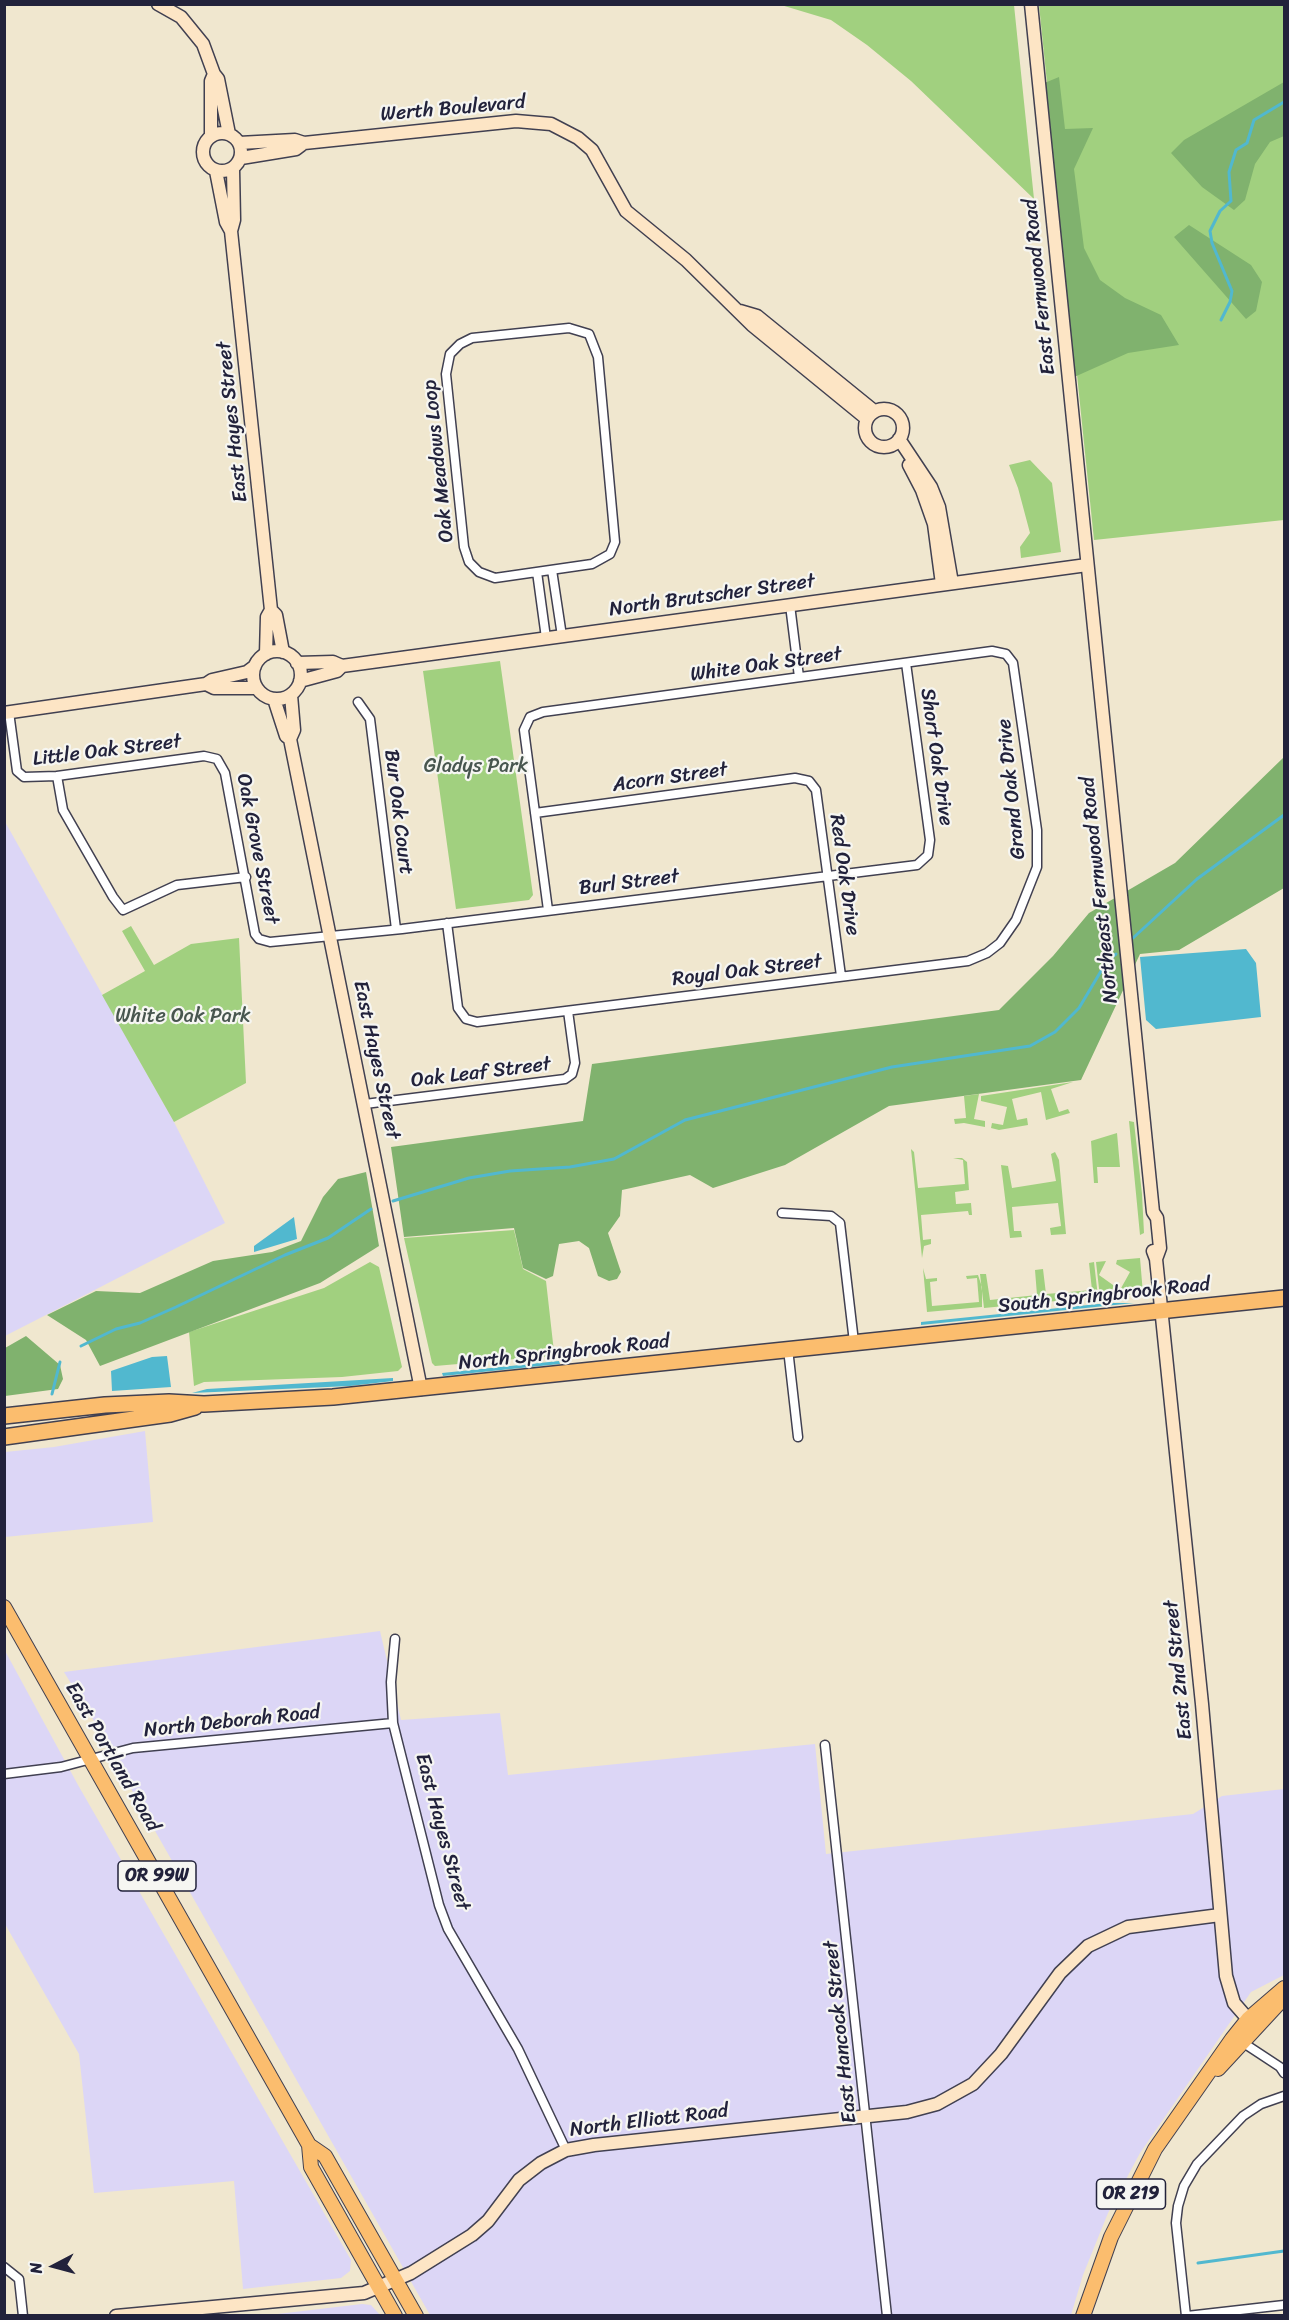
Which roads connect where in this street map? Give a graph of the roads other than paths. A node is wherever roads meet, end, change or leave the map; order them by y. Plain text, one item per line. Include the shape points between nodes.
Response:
1 (158, 4) edge
2 (1031, 4) edge
3 (214, 74) junction
4 (229, 134) junction
5 (211, 136) junction
6 (239, 143) junction
7 (303, 143) junction
8 (241, 158) junction
9 (233, 169) junction
10 (216, 171) junction
11 (231, 231) junction
12 (871, 415) junction
13 (897, 441) junction
14 (1087, 565) junction
15 (552, 570) junction
16 (537, 572) junction
17 (947, 584) junction
18 (790, 605) junction
19 (271, 610) junction
20 (562, 636) junction
21 (546, 638) junction
22 (283, 652) junction
23 (266, 654) junction
24 (1005, 654) joint
25 (297, 663) junction
26 (906, 663) junction
27 (255, 666) junction
28 (342, 666) junction
29 (799, 677) junction
30 (300, 681) junction
31 (206, 684) junction
32 (257, 688) junction
33 (291, 695) junction
34 (274, 699) junction
35 (358, 702) dead end
36 (7, 712) edge
37 (290, 739) junction
38 (223, 766) joint
39 (57, 776) junction
40 (808, 781) joint
41 (535, 813) junction
42 (928, 855) joint
43 (827, 875) junction
44 (246, 877) junction
45 (548, 910) junction
46 (1016, 920) joint
47 (447, 923) junction
48 (396, 929) junction
49 (331, 937) junction
50 (841, 976) junction
51 (568, 1011) junction
52 (365, 1104) junction
53 (782, 1213) dead end
54 (1284, 1298) edge
55 (1161, 1311) junction
56 (927, 1335) joint
57 (854, 1342) junction
58 (788, 1349) junction
59 (422, 1389) junction
60 (169, 1402) junction
61 (204, 1404) junction
62 (4, 1416) edge
63 (132, 1418) junction
64 (4, 1437) edge
65 (798, 1437) dead end
66 (4, 1607) edge
67 (395, 1639) dead end
68 (393, 1723) junction
69 (825, 1745) dead end
70 (91, 1759) junction
71 (4, 1774) edge
72 (1220, 1915) junction
73 (1284, 1988) edge
74 (1284, 1998) edge
75 (1248, 2019) junction
76 (1242, 2042) junction
77 (1284, 2073) edge
78 (1201, 2085) junction
79 (1284, 2096) edge
80 (866, 2116) junction
81 (309, 2145) junction
82 (566, 2150) junction
83 (4, 2267) edge
84 (395, 2280) junction
85 (379, 2287) junction
86 (1284, 2305) edge
87 (23, 2316) edge
88 (116, 2316) edge
89 (395, 2316) edge
90 (416, 2316) edge
91 (887, 2316) edge
92 (1083, 2316) edge
93 (1187, 2316) edge

1 - 3 street via 181,17 195,32
2 - 14 street, East Fernwood Road
3 - 4 street
3 - 5 street via 210,81
4 - 5 street
4 - 6 street
5 - 10 street via 204,144 203,155
6 - 7 street, Werth Boulevard
6 - 8 street
7 - 8 street, Werth Boulevard via 296,149
7 - 12 street, Werth Boulevard via 516,121 551,124 592,150 627,211 686,260 752,326
8 - 9 street
9 - 10 street
9 - 11 street, East Hayes Street
10 - 11 street, East Hayes Street
11 - 19 street, East Hayes Street
12 - 13 street, Werth Boulevard via 888,409 899,417 903,429
12 - 13 street via 866,435 873,444 885,447
13 - 17 street, Werth Boulevard via 931,486 939,507
14 - 17 street, North Brutscher Street
14 - 55 street, Northeast Fernwood Road
15 - 16 street, Oak Meadows Loop
15 - 16 street, Oak Meadows Loop via 601,561 610,554 615,542 595,343 589,334 569,328 472,338 450,354 447,365 464,547 478,572 495,578
15 - 20 street
16 - 21 street
17 - 18 street, North Brutscher Street
18 - 20 street, North Brutscher Street
18 - 29 street
19 - 22 street, East Hayes Street via 276,615
19 - 23 street, East Hayes Street via 267,617
20 - 21 street, North Brutscher Street
21 - 28 street, North Brutscher Street
22 - 23 street
22 - 25 street
23 - 27 street
24 - 26 street, White Oak Street via 992,651
24 - 46 street, Grand Oak Drive via 1013,663 1038,853 1034,879
25 - 28 street, North Brutscher Street via 333,662
25 - 30 street
26 - 29 street, White Oak Street
26 - 42 street, Short Oak Drive via 930,840
27 - 31 street
27 - 32 street
28 - 30 street, North Brutscher Street via 337,671
29 - 41 street, White Oak Street via 543,712 530,717 524,730
30 - 33 street
31 - 32 street via 213,688
31 - 36 street
32 - 34 street
33 - 34 street
33 - 37 street, East Hayes Street via 294,730
34 - 37 street, East Hayes Street
35 - 48 street, Bur Oak Court via 370,720
36 - 39 street, Little Oak Street via 17,771 24,777
37 - 49 street, East Hayes Street
38 - 39 street, Little Oak Street via 217,759 204,756
38 - 44 street, Oak Grove Street
39 - 44 street via 63,810 123,910 177,885
40 - 41 street, Acorn Street via 795,778
40 - 43 street, Red Oak Drive via 816,790
41 - 45 street
42 - 43 street, Burl Street via 917,865
43 - 45 street, Burl Street
43 - 50 street, Red Oak Drive
44 - 49 street, Oak Grove Street via 253,928 259,939 270,942
45 - 47 street, Burl Street
46 - 50 street, Royal Oak Street via 1000,944 968,961
47 - 48 street, Burl Street
47 - 51 street, Royal Oak Street via 458,1008 466,1019 477,1022
48 - 49 street, Burl Street
49 - 52 street, East Hayes Street
50 - 51 street, Royal Oak Street
51 - 52 street, Oak Leaf Street via 574,1063 572,1074 565,1079
52 - 59 street, East Hayes Street
53 - 57 street via 831,1216 840,1223
54 - 55 highway, South Springbrook Road
55 - 56 highway, South Springbrook Road
55 - 72 street, East 2nd Street via 1203,1704
56 - 57 highway, North Springbrook Road
57 - 58 highway, North Springbrook Road
58 - 59 highway, North Springbrook Road
58 - 65 street
59 - 61 highway, North Springbrook Road
60 - 61 highway, North Springbrook Road
60 - 62 highway, North Springbrook Road
60 - 63 highway via 160,1408 131,1412
61 - 63 highway, North Springbrook Road via 170,1414
63 - 64 highway, North Springbrook Road
66 - 70 main road, East Portland Road / OR 99W
67 - 68 street, East Hayes Street
68 - 70 street, North Deborah Road via 133,1748
68 - 82 street, East Hayes Street via 448,1929 518,2049
69 - 80 street, East Hancock Street
70 - 71 street, North Deborah Road
70 - 81 main road, East Portland Road / OR 99W
72 - 75 street, East 2nd Street via 1228,1984 1234,2003
72 - 80 street, North Elliott Road via 1128,1927 1100,1939 1077,1954 1060,1973 974,2084 937,2104
73 - 75 main road, OR 219
74 - 76 main road, OR 219
75 - 78 main road, OR 219
76 - 77 street
76 - 78 main road, OR 219
78 - 92 main road, OR 219 via 1134,2186 1096,2273
79 - 93 street via 1243,2116 1197,2164 1184,2186 1176,2223
80 - 82 street, North Elliott Road
80 - 91 street, East Hancock Street
81 - 84 main road, East Portland Road / OR 99W via 325,2156
81 - 85 main road, East Portland Road / OR 99W via 310,2167
82 - 84 street, North Elliott Road via 519,2180 488,2221 472,2235
83 - 87 street via 19,2279
84 - 85 street, North Elliott Road
84 - 90 main road, East Portland Road / OR 99W
85 - 88 street, North Elliott Road via 353,2294
85 - 89 main road, East Portland Road / OR 99W
86 - 93 street

